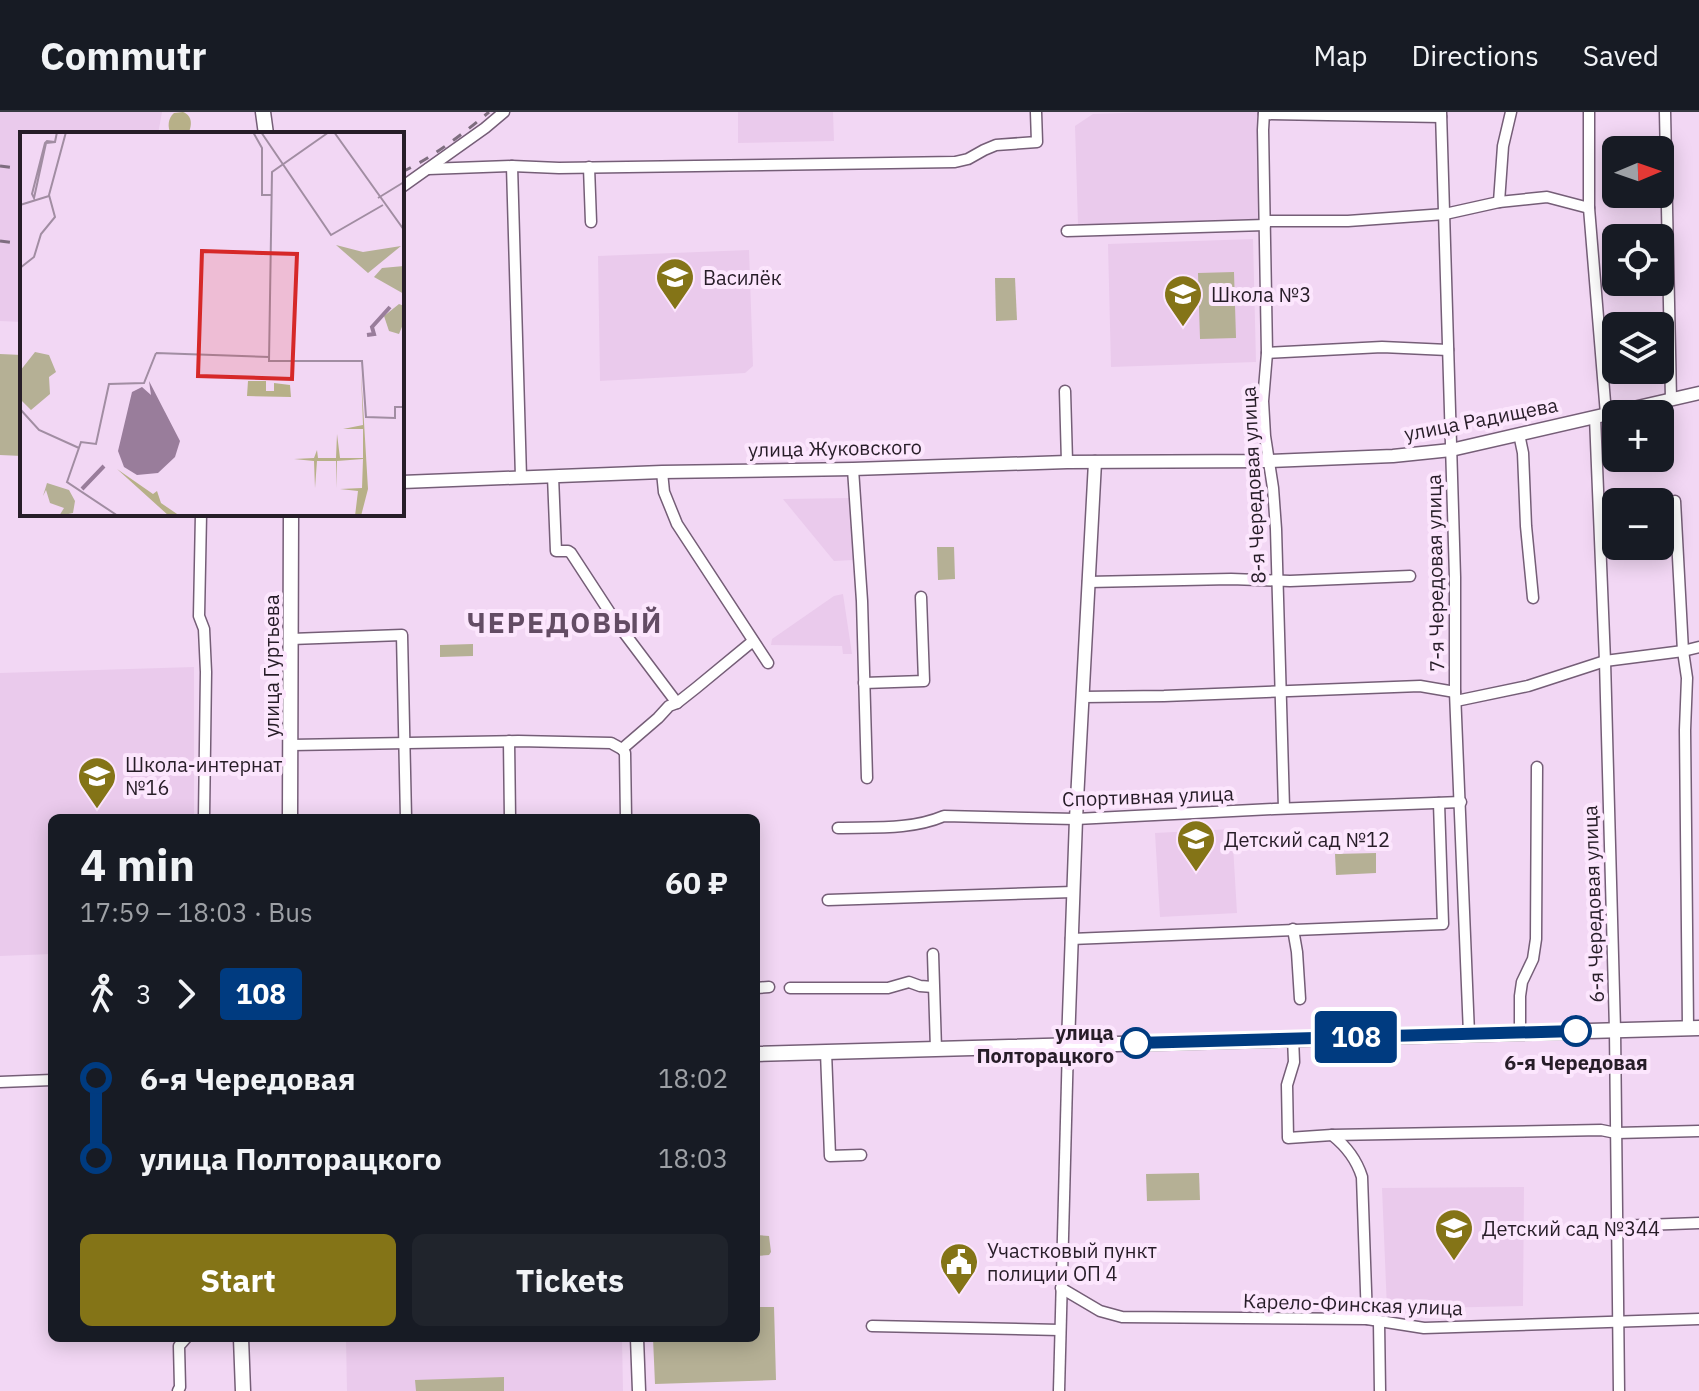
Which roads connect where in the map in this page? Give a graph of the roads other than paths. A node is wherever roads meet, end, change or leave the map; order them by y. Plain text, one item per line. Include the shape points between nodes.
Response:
1 (263, 112) edge
2 (504, 112) edge
3 (1036, 112) edge
4 (1511, 112) edge
5 (1589, 112) edge
6 (1665, 112) edge
7 (1264, 113) edge
8 (1441, 115) edge
9 (266, 132) edge
10 (512, 166) junction
11 (589, 167) junction
12 (428, 169) junction
13 (404, 186) edge
14 (1499, 202) junction
15 (1589, 208) junction
16 (1445, 214) junction
17 (591, 222) dead end
18 (1265, 223) junction
19 (1067, 231) dead end
20 (1448, 350) junction
21 (1267, 353) junction
22 (1065, 391) dead end
23 (1699, 393) edge
24 (1671, 399) junction
25 (1601, 415) junction
26 (1519, 434) junction
27 (1451, 450) junction
28 (1268, 461) junction
29 (1067, 462) junction
30 (1095, 462) junction
31 (853, 469) junction
32 (662, 472) junction
33 (553, 476) junction
34 (521, 477) junction
35 (404, 482) edge
36 (1675, 501) dead end
37 (201, 516) edge
38 (291, 516) edge
39 (1410, 576) dead end
40 (1276, 580) junction
41 (1088, 582) junction
42 (921, 597) dead end
43 (1533, 598) dead end
44 (291, 639) junction
45 (753, 641) junction
46 (1699, 647) edge
47 (1683, 651) junction
48 (1605, 661) junction
49 (768, 663) dead end
50 (864, 683) junction
51 (1282, 692) junction
52 (1083, 697) junction
53 (1456, 697) junction
54 (677, 703) junction
55 (509, 741) junction
56 (406, 742) junction
57 (291, 745) junction
58 (622, 749) junction
59 (1537, 767) dead end
60 (867, 778) dead end
61 (1461, 802) junction
62 (1439, 803) junction
63 (1284, 808) junction
64 (204, 814) edge
65 (290, 814) edge
66 (406, 814) edge
67 (510, 814) edge
68 (626, 814) edge
69 (1076, 819) junction
70 (838, 828) dead end
71 (1073, 892) junction
72 (828, 900) dead end
73 (1293, 929) junction
74 (1071, 939) junction
75 (933, 954) dead end
76 (769, 987) dead end
77 (933, 987) junction
78 (760, 988) edge
79 (790, 988) dead end
80 (1300, 999) dead end
81 (1694, 1028) edge
82 (1615, 1030) junction
83 (1520, 1033) junction
84 (1469, 1034) junction
85 (1293, 1038) junction
86 (1068, 1044) junction
87 (936, 1049) junction
88 (826, 1052) junction
89 (760, 1054) edge
90 (48, 1080) edge
91 (0, 1082) edge
92 (1699, 1131) edge
93 (1616, 1133) junction
94 (1332, 1135) junction
95 (861, 1155) dead end
96 (1699, 1223) edge
97 (1617, 1226) junction
98 (1061, 1288) junction
99 (1367, 1319) junction
100 (1699, 1319) edge
101 (1618, 1321) junction
102 (1379, 1322) junction
103 (872, 1326) dead end
104 (1060, 1330) junction
105 (182, 1342) edge
106 (241, 1342) edge
107 (637, 1342) edge
108 (178, 1391) edge
109 (243, 1391) edge
110 (639, 1391) edge
111 (1059, 1391) edge
112 (1380, 1391) edge
113 (1619, 1391) edge

1 - 9 main road
2 - 12 street
3 - 11 street via 1037,142 996,145 955,162
4 - 14 street
5 - 15 street, 6-я Чередовая улица
6 - 24 street
7 - 8 street
7 - 18 street, 8-я Чередовая улица
8 - 16 street, 7-я Чередовая улица
10 - 11 street
10 - 12 street
10 - 34 street
11 - 17 street
12 - 13 street
14 - 15 street via 1547,197
14 - 16 street
15 - 25 street, 6-я Чередовая улица
16 - 18 street
16 - 20 street, 7-я Чередовая улица
18 - 19 street
18 - 21 street, 8-я Чередовая улица
20 - 21 street via 1382,347
20 - 27 street, 7-я Чередовая улица
21 - 28 street, 8-я Чередовая улица via 1263,401
22 - 29 street
23 - 24 street, улица Радищева
24 - 25 street, улица Радищева
25 - 26 street, улица Радищева
25 - 48 street, 6-я Чередовая улица
26 - 27 street, улица Радищева
26 - 43 street
27 - 28 street, улица Радищева
27 - 53 street, 7-я Чередовая улица
28 - 30 street, улица Жуковского
28 - 40 street, 8-я Чередовая улица
29 - 30 street, улица Жуковского
29 - 31 street, улица Жуковского
30 - 41 street
31 - 32 street, улица Жуковского
31 - 50 street
32 - 33 street, улица Жуковского
32 - 45 street via 677,524
33 - 34 street, улица Жуковского
33 - 54 street via 556,551 571,553
34 - 35 street, улица Жуковского
36 - 47 street
37 - 64 street
38 - 44 main road, улица Гуртьева
39 - 40 street
40 - 41 street
40 - 51 street, 8-я Чередовая улица
41 - 52 street
42 - 50 street via 924,681
44 - 56 street via 402,635
44 - 57 main road, улица Гуртьева
45 - 49 street
45 - 54 street
46 - 47 street
47 - 48 street
47 - 81 street
48 - 53 street via 1528,686
48 - 82 street, 6-я Чередовая улица
50 - 60 street
51 - 52 street
51 - 53 street via 1420,686
51 - 63 street, 8-я Чередовая улица
52 - 69 street
53 - 61 street, 7-я Чередовая улица
54 - 58 street
55 - 56 street
55 - 58 street via 611,743
55 - 67 street
56 - 57 street
56 - 66 street
57 - 65 main road, улица Гуртьева
58 - 68 street
59 - 83 street via 1536,939 1522,982
61 - 62 street, Спортивная улица
61 - 84 street, 7-я Чередовая улица
62 - 63 street, Спортивная улица
62 - 73 street via 1443,924
63 - 69 street, Спортивная улица
69 - 70 street, Спортивная улица via 944,816 899,827
69 - 71 street
71 - 72 street
71 - 74 street
73 - 74 street
73 - 80 street
74 - 86 street
75 - 77 street
76 - 78 street
77 - 79 street via 909,982 888,988
77 - 87 street
81 - 82 main road
82 - 83 main road
82 - 93 street, 6-я Чередовая улица
83 - 84 main road
84 - 85 main road
85 - 86 main road
85 - 94 street via 1288,1138
86 - 87 main road
86 - 98 street
87 - 88 main road
88 - 89 main road
88 - 95 street via 830,1156
90 - 91 street
92 - 93 street
93 - 94 street
93 - 97 street, 6-я Чередовая улица
94 - 99 street via 1355,1160 1362,1177
96 - 97 street
97 - 101 street, 6-я Чередовая улица
98 - 99 street, Карело-Финская улица via 1100,1311 1122,1317
98 - 104 street
99 - 102 street, Карело-Финская улица
100 - 101 street, Карело-Финская улица
101 - 102 street, Карело-Финская улица via 1424,1328
101 - 113 street, 6-я Чередовая улица
102 - 112 street
103 - 104 street
104 - 111 street
105 - 108 street
106 - 109 main road
107 - 110 street

